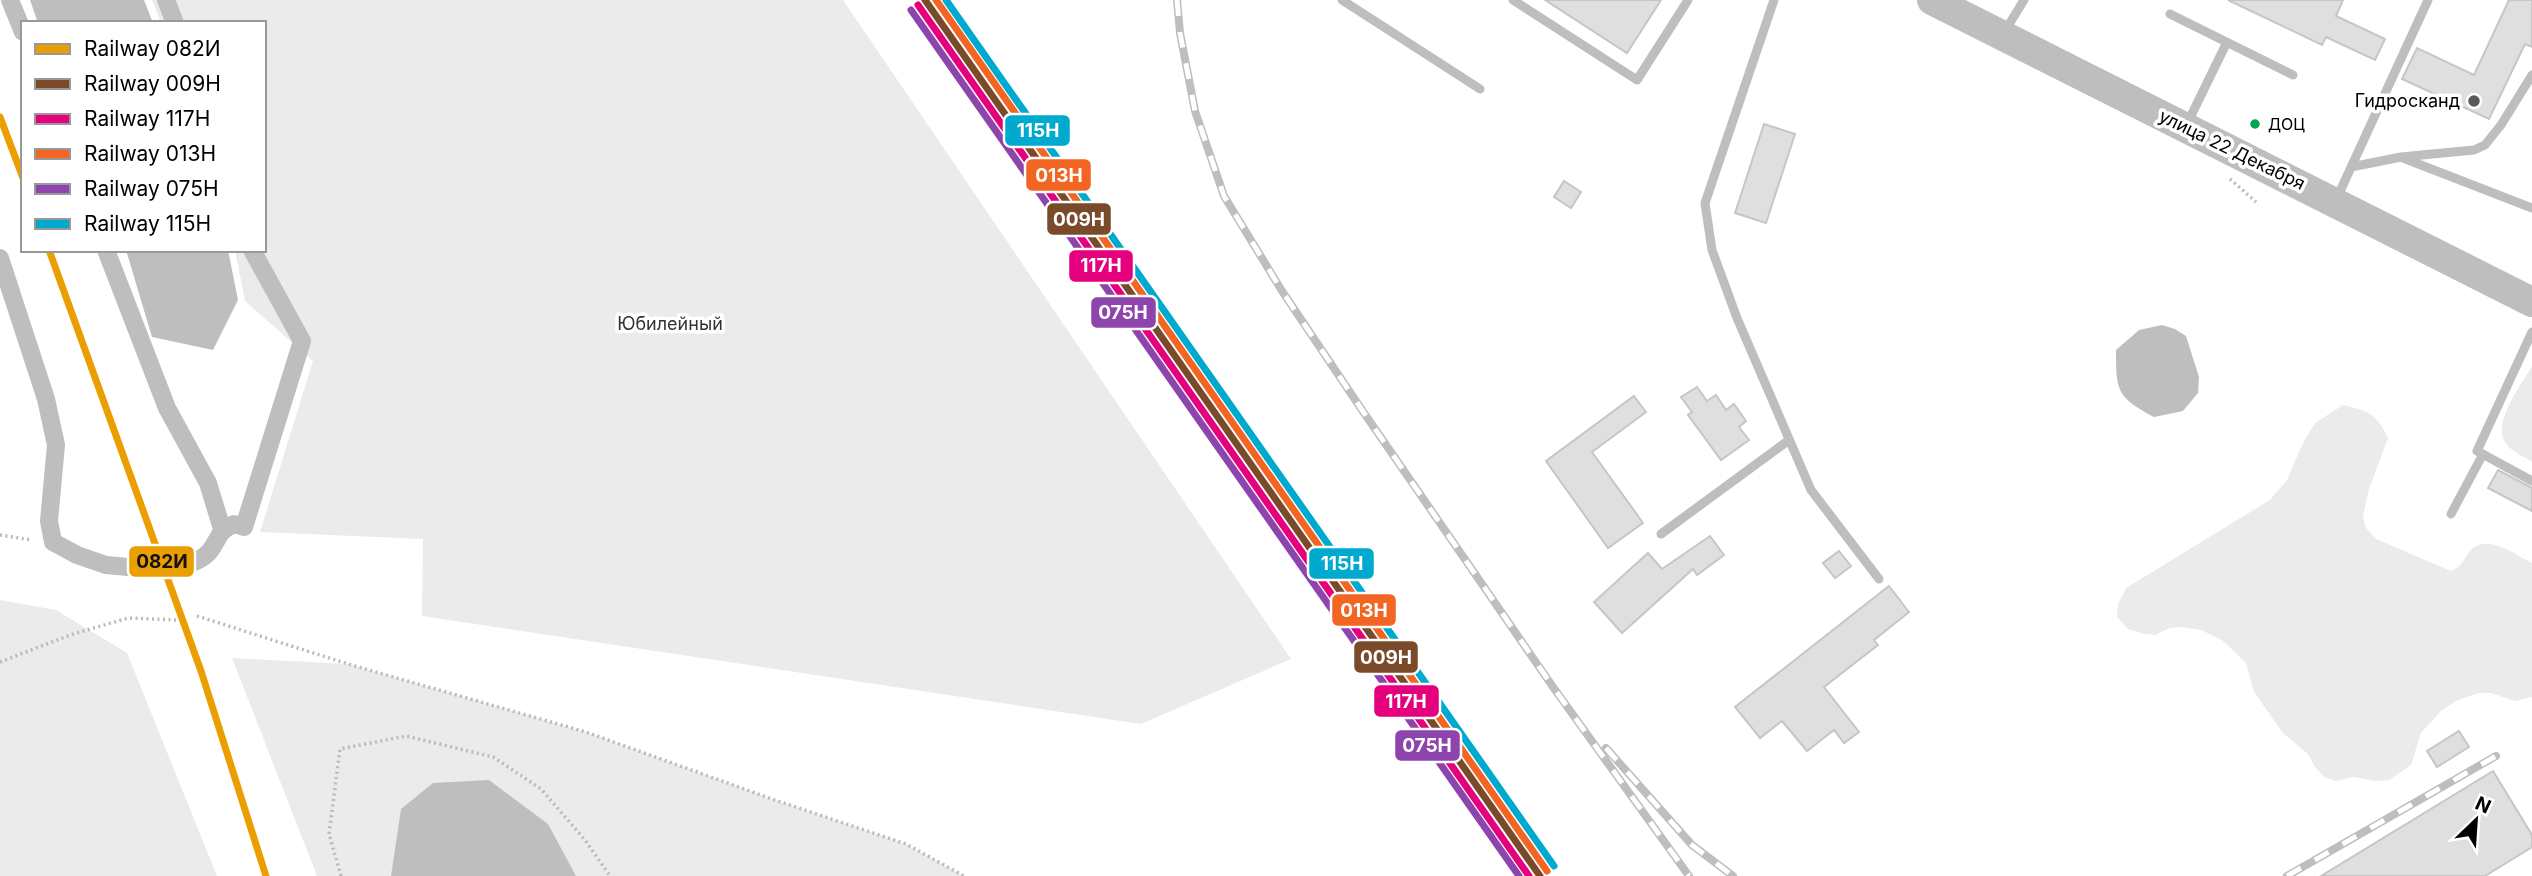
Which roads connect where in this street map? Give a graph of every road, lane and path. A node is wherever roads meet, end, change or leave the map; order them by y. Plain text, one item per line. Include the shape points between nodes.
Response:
1 (10, 0) edge
2 (166, 0) edge
3 (1342, 0) edge
4 (1513, 0) edge
5 (1688, 0) edge
6 (1774, 0) edge
7 (1932, 0) edge
8 (2024, 0) edge
9 (2427, 0) edge
10 (2170, 14) dead end
11 (174, 21) edge
12 (21, 27) edge
13 (2002, 35) junction
14 (2227, 42) junction
15 (2293, 75) dead end
16 (2532, 75) edge
17 (1480, 89) dead end
18 (2185, 127) junction
19 (2401, 157) junction
20 (2351, 167) junction
21 (2336, 201) junction
22 (2532, 208) edge
23 (107, 252) edge
24 (253, 252) edge
25 (0, 258) edge
26 (2532, 302) edge
27 (2532, 332) edge
28 (1789, 440) junction
29 (2483, 454) junction
30 (2532, 481) edge
31 (2451, 514) dead end
32 (222, 529) junction
33 (1661, 534) dead end
34 (0, 535) edge
35 (52, 542) junction
36 (1879, 579) dead end
37 (197, 616) dead end
38 (179, 621) dead end
39 (0, 663) edge
40 (341, 876) edge
41 (610, 876) edge
42 (964, 876) edge

1 - 12 street
2 - 11 street
3 - 17 lane
4 - 5 lane via 1637,80
6 - 28 lane via 1705,204 1720,275
7 - 13 main road, улица 22 Декабря
8 - 13 lane
9 - 20 lane
10 - 14 lane
13 - 18 main road, улица 22 Декабря
14 - 15 lane
14 - 18 lane
16 - 19 lane via 2485,145
18 - 21 main road, улица 22 Декабря
19 - 20 lane
19 - 22 lane
20 - 21 lane
21 - 26 main road, улица 22 Декабря
23 - 32 street via 167,408 208,483
24 - 32 street via 302,341 244,527 234,524
25 - 35 street via 46,398 56,445 49,521
27 - 29 lane via 2477,451
28 - 33 lane
28 - 36 lane via 1811,490
29 - 30 lane
29 - 31 lane
32 - 35 street via 198,561 171,569 106,565
34 - 35 path
37 - 42 path via 586,732 906,844
38 - 39 path via 128,618
40 - 41 path via 329,834 340,749 406,736 493,757 541,789

